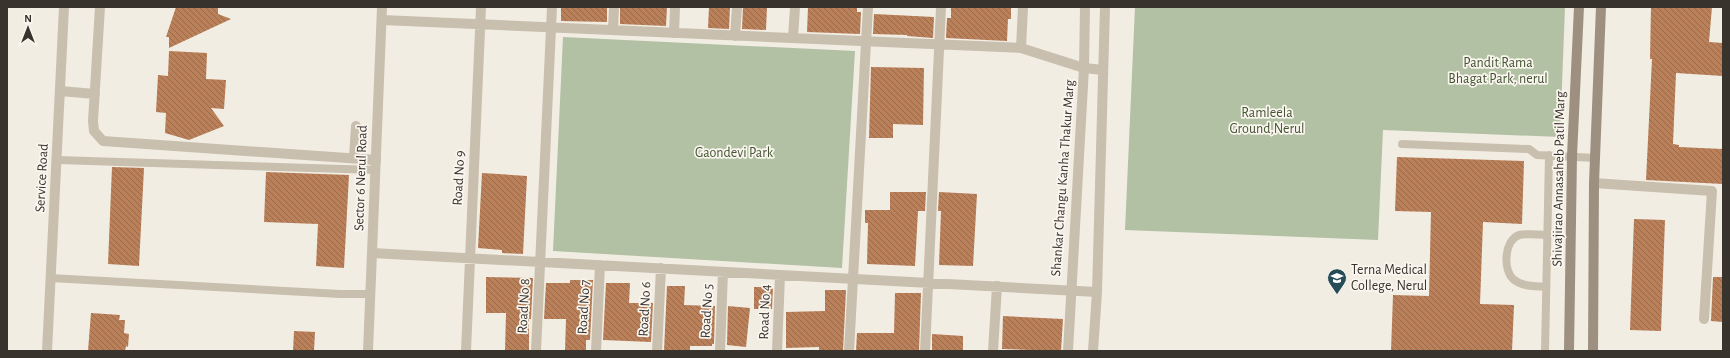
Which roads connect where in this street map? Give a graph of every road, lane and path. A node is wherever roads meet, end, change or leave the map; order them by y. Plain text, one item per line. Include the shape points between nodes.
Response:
1 (64, 7) edge
2 (100, 7) edge
3 (382, 7) edge
4 (481, 7) edge
5 (552, 7) edge
6 (614, 7) edge
7 (675, 7) edge
8 (737, 7) edge
9 (795, 7) edge
10 (868, 7) edge
11 (941, 7) edge
12 (1023, 7) edge
13 (1085, 7) edge
14 (1105, 7) edge
15 (1579, 7) edge
16 (1601, 7) edge
17 (382, 20) junction
18 (480, 24) junction
19 (551, 27) junction
20 (613, 30) junction
21 (674, 33) junction
22 (735, 36) junction
23 (793, 38) junction
24 (866, 41) junction
25 (939, 45) junction
26 (1021, 48) junction
27 (1084, 68) junction
28 (1103, 70) junction
29 (60, 91) junction
30 (95, 94) junction
31 (356, 126) dead end
32 (1402, 144) dead end
33 (1549, 155) junction
34 (1572, 156) junction
35 (354, 158) junction
36 (1595, 158) junction
37 (56, 160) junction
38 (376, 165) junction
39 (1594, 183) junction
40 (1547, 234) junction
41 (372, 253) junction
42 (470, 258) junction
43 (541, 262) junction
44 (600, 265) junction
45 (660, 268) junction
46 (723, 272) junction
47 (780, 275) junction
48 (50, 278) junction
49 (853, 278) junction
50 (929, 283) junction
51 (997, 286) junction
52 (1546, 287) junction
53 (1070, 290) junction
54 (1097, 292) junction
55 (370, 294) junction
56 (1704, 319) dead end
57 (47, 351) edge
58 (368, 351) edge
59 (466, 351) edge
60 (536, 351) edge
61 (596, 351) edge
62 (657, 351) edge
63 (720, 351) edge
64 (777, 351) edge
65 (849, 351) edge
66 (925, 351) edge
67 (994, 351) edge
68 (1068, 351) edge
69 (1093, 351) edge
70 (1545, 351) edge
71 (1569, 351) edge
72 (1593, 351) edge

1 - 29 street, Service Road
2 - 30 street
3 - 17 street, Sector 6 Nerul Road
4 - 18 street, Road No 9
5 - 19 street, Road No 8
6 - 20 street
7 - 21 street
8 - 22 street
9 - 23 street
10 - 24 street
11 - 25 street
12 - 26 street
13 - 27 street, Shankar Changu Kanha Thakur Marg
14 - 28 street
15 - 34 main road, Shivajirao Annasaheb Patil Marg
16 - 36 main road
17 - 18 street
17 - 38 street, Sector 6 Nerul Road
18 - 19 street
18 - 42 street, Road No 9
19 - 20 street
19 - 43 street, Road No 8
20 - 21 street
21 - 22 street
22 - 23 street
23 - 24 street
24 - 25 street
24 - 49 street
25 - 26 street
25 - 50 street
26 - 27 street
27 - 28 street
27 - 53 street, Shankar Changu Kanha Thakur Marg
28 - 54 street
29 - 30 street
29 - 37 street, Service Road
30 - 35 street via 94,131 103,141
31 - 35 street
32 - 33 lane via 1529,149 1537,155
33 - 34 lane
33 - 40 lane
34 - 36 lane
34 - 71 main road, Shivajirao Annasaheb Patil Marg
35 - 38 street
36 - 39 main road
37 - 38 lane
37 - 48 street, Service Road
38 - 41 street, Sector 6 Nerul Road
39 - 56 street via 1712,191
39 - 72 main road
40 - 52 lane
40 - 52 lane via 1520,235 1508,247 1506,261 1513,278 1519,282
41 - 42 street
41 - 55 street, Sector 6 Nerul Road
42 - 43 street
42 - 59 street, Road No 9
43 - 44 street
43 - 60 street, Road No 8
44 - 45 street
44 - 61 street, Road No 7
45 - 46 street
45 - 62 street, Road No 6
46 - 47 street
46 - 63 street, Road No 5
47 - 49 street
47 - 64 street, Road No 4
48 - 55 lane
48 - 57 street, Service Road
49 - 50 street
49 - 65 street
50 - 51 street
50 - 66 street
51 - 53 street
51 - 67 street
52 - 70 lane
53 - 54 street
53 - 68 street, Shankar Changu Kanha Thakur Marg
54 - 69 street
55 - 58 street, Sector 6 Nerul Road

